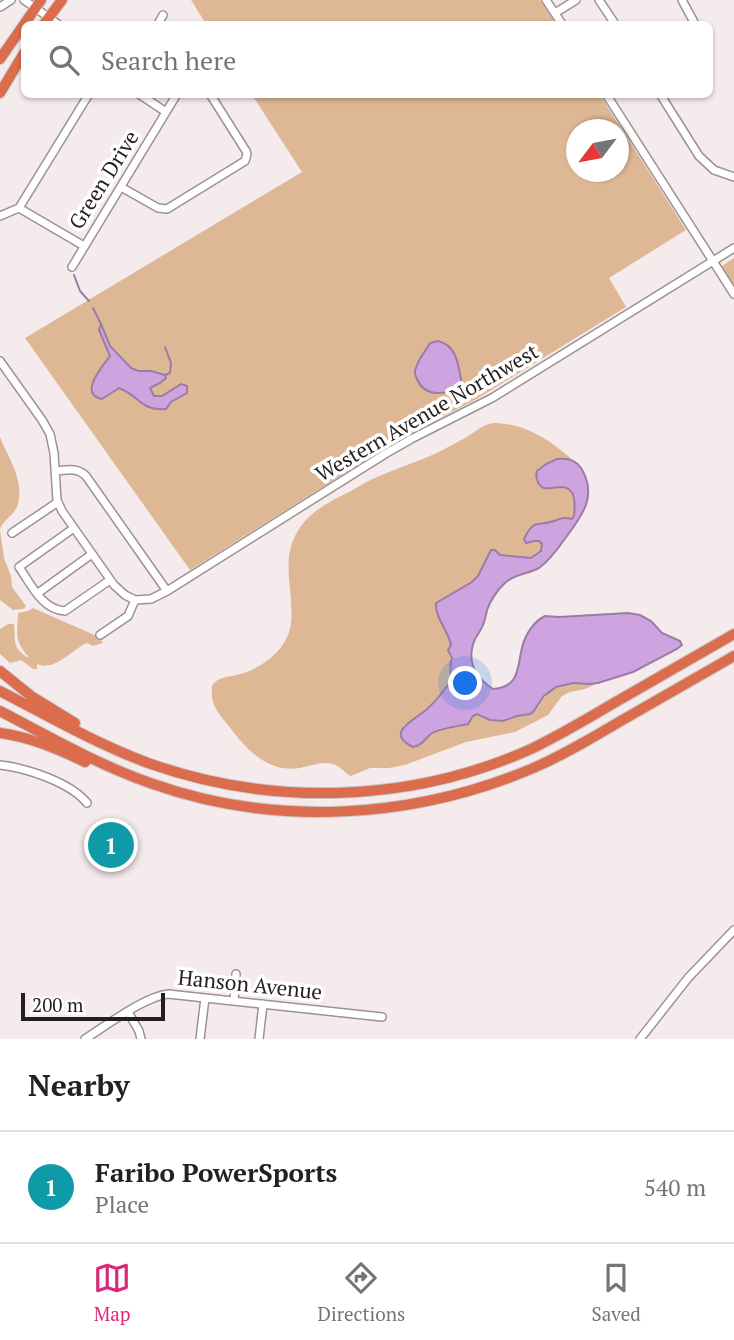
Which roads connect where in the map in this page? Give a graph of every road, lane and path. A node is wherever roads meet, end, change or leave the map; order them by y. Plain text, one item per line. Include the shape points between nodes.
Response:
1 (11, 0) edge
2 (24, 0) edge
3 (62, 0) edge
4 (546, 0) edge
5 (576, 0) edge
6 (599, 0) edge
7 (682, 0) edge
8 (38, 4) edge
9 (0, 7) edge
10 (555, 13) junction
11 (163, 15) dead end
12 (26, 21) edge
13 (46, 21) edge
14 (160, 21) edge
15 (560, 21) edge
16 (613, 21) edge
17 (693, 21) edge
18 (21, 29) edge
19 (21, 58) edge
20 (0, 59) edge
21 (0, 93) edge
22 (87, 98) edge
23 (145, 98) edge
24 (175, 98) edge
25 (213, 98) edge
26 (609, 98) edge
27 (663, 98) edge
28 (166, 112) junction
29 (734, 177) edge
30 (121, 187) junction
31 (19, 208) junction
32 (0, 216) edge
33 (84, 246) junction
34 (734, 248) edge
35 (713, 262) junction
36 (72, 267) dead end
37 (734, 294) edge
38 (0, 361) edge
39 (55, 471) junction
40 (58, 502) junction
41 (74, 528) junction
42 (12, 533) dead end
43 (92, 554) junction
44 (110, 580) junction
45 (167, 591) junction
46 (38, 593) junction
47 (135, 600) junction
48 (734, 634) edge
49 (100, 635) dead end
50 (734, 656) edge
51 (0, 671) edge
52 (0, 691) edge
53 (0, 711) edge
54 (0, 733) edge
55 (130, 755) junction
56 (0, 765) edge
57 (183, 794) junction
58 (87, 803) dead end
59 (734, 930) edge
60 (236, 974) dead end
61 (205, 998) junction
62 (234, 1001) junction
63 (263, 1004) junction
64 (128, 1012) junction
65 (382, 1017) dead end
66 (85, 1039) edge
67 (141, 1039) edge
68 (200, 1039) edge
69 (259, 1039) edge
70 (640, 1039) edge

1 - 9 street
2 - 8 street
3 - 13 highway
4 - 10 street
5 - 10 street
6 - 16 street
7 - 17 street
8 - 12 highway
8 - 13 street
10 - 15 street
11 - 14 street
18 - 20 highway
19 - 21 highway
22 - 31 street
23 - 28 street
24 - 28 street, Green Drive
25 - 30 street via 246,151 244,161 167,209
26 - 35 street
27 - 29 street via 699,156 715,170
28 - 30 street, Green Drive
30 - 33 street, Green Drive
31 - 32 street
31 - 33 street
33 - 36 street, Green Drive
34 - 35 street, Western Avenue Northwest
35 - 37 street
35 - 45 street, Western Avenue Northwest via 492,398 385,454
38 - 39 street via 46,426
39 - 40 street
39 - 45 street via 84,473
40 - 41 street
40 - 42 street
41 - 43 street
41 - 46 street via 19,567
43 - 44 street
43 - 46 street
44 - 46 street via 65,611 50,607
44 - 47 street
45 - 47 street, Western Avenue Northwest
47 - 49 street via 128,616
48 - 55 highway via 542,743 419,784 340,793 267,790 214,782
50 - 57 highway via 550,761 454,795 379,809 311,812 237,806
51 - 55 highway via 43,704
52 - 55 highway
53 - 57 highway via 108,766
54 - 57 highway
56 - 58 street via 50,779
59 - 70 street
60 - 62 street
61 - 62 street, Hanson Avenue
61 - 64 street, Hanson Avenue via 163,995
61 - 68 street
62 - 63 street, Hanson Avenue
63 - 65 street, Hanson Avenue
63 - 69 street
64 - 66 street, Hanson Avenue
64 - 67 street

